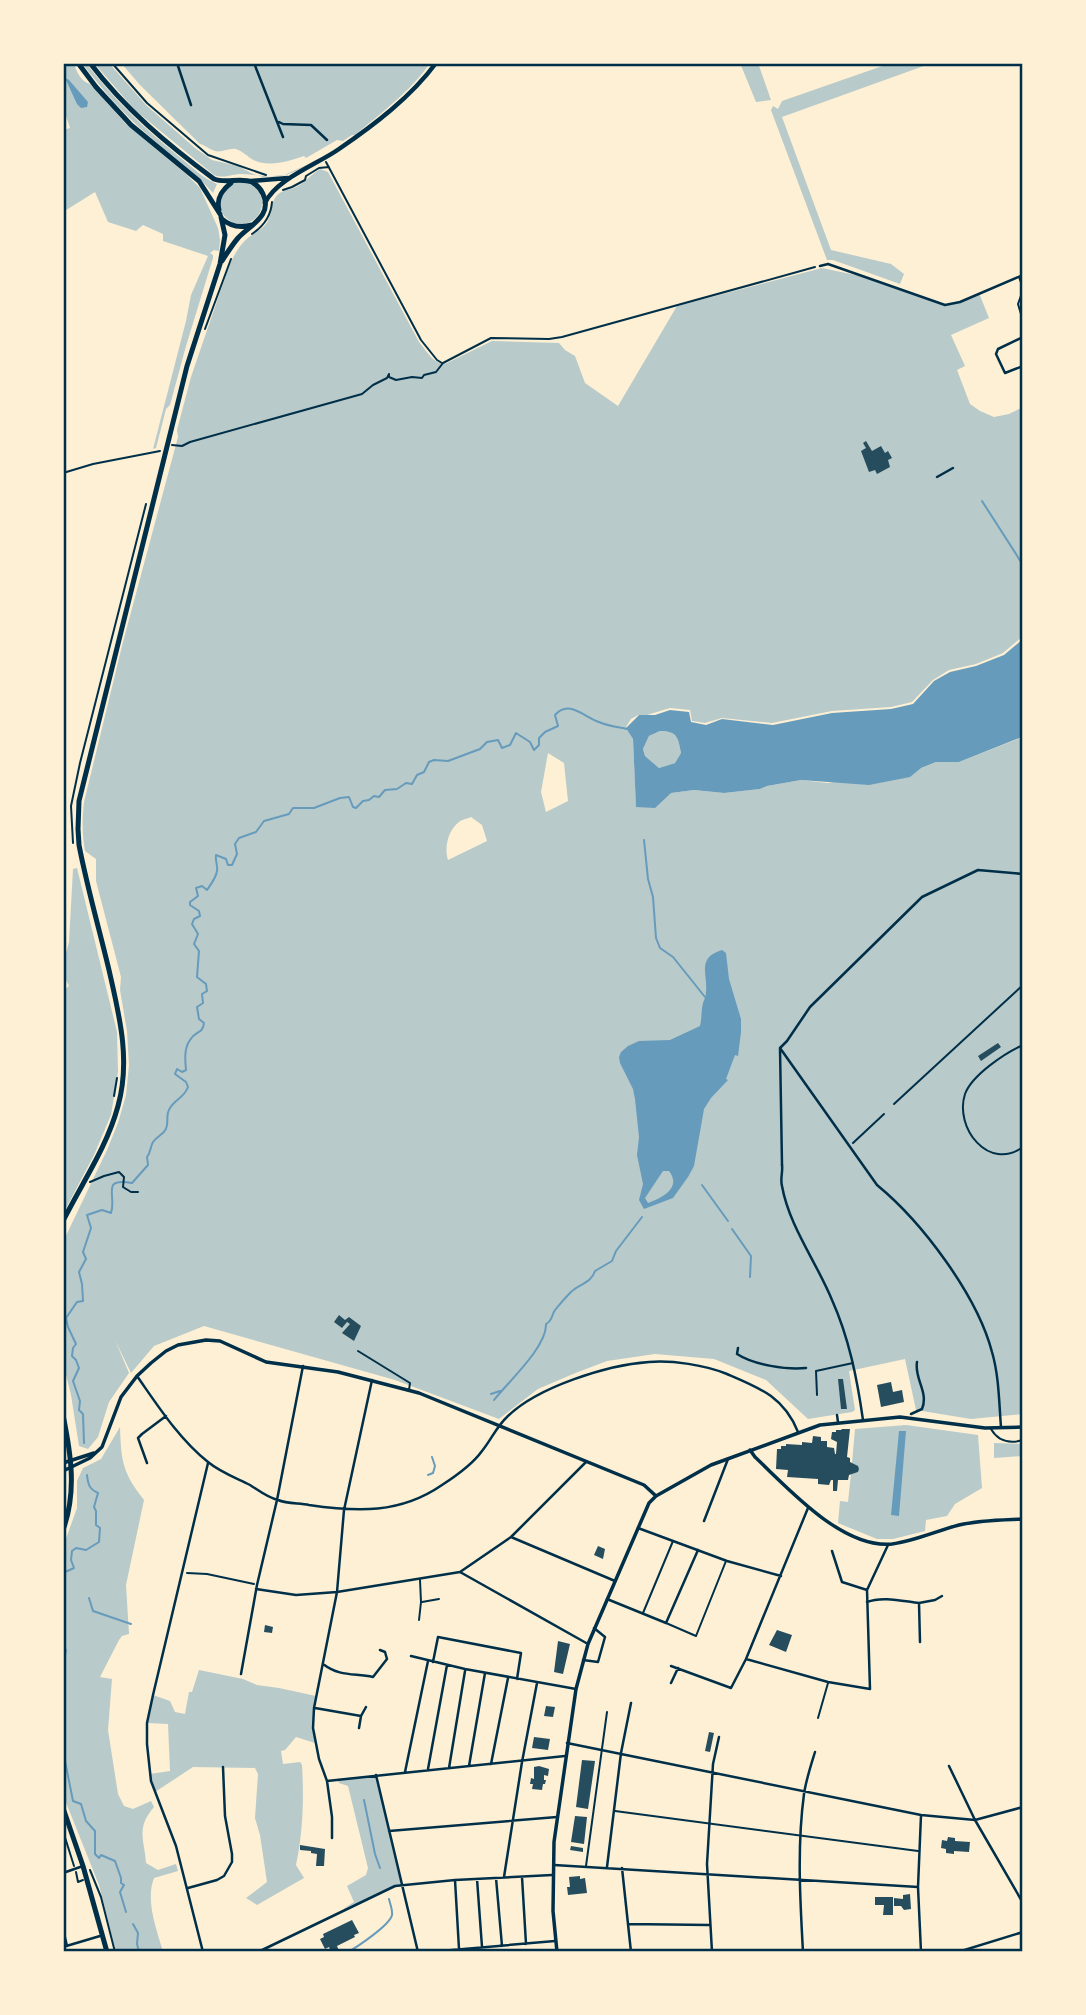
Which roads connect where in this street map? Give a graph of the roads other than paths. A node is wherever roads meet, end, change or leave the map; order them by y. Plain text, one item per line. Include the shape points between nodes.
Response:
1 (78, 63) edge
2 (90, 63) edge
3 (177, 63) edge
4 (254, 63) edge
5 (436, 63) edge
6 (191, 105) dead end
7 (279, 122) junction
8 (284, 137) dead end
9 (327, 139) dead end
10 (292, 177) junction
11 (233, 180) junction
12 (250, 181) junction
13 (265, 203) junction
14 (220, 216) junction
15 (256, 223) junction
16 (220, 264) junction
17 (820, 266) road end
18 (1021, 276) edge
19 (1023, 290) edge
20 (1023, 321) edge
21 (1023, 337) edge
22 (1023, 366) edge
23 (953, 468) dead end
24 (937, 477) dead end
25 (1023, 874) edge
26 (780, 1048) junction
27 (63, 1221) edge
28 (738, 1348) dead end
29 (358, 1351) dead end
30 (917, 1362) dead end
31 (854, 1363) junction
32 (303, 1366) junction
33 (806, 1368) dead end
34 (137, 1376) junction
35 (372, 1380) junction
36 (409, 1390) junction
37 (817, 1395) dead end
38 (911, 1414) dead end
39 (63, 1415) edge
40 (837, 1415) dead end
41 (166, 1416) junction
42 (863, 1420) junction
43 (838, 1422) junction
44 (500, 1426) junction
45 (1001, 1427) junction
46 (1023, 1427) edge
47 (990, 1428) junction
48 (798, 1432) junction
49 (1023, 1440) edge
50 (750, 1450) junction
51 (728, 1459) junction
52 (586, 1462) junction
53 (63, 1463) edge
54 (147, 1463) dead end
55 (208, 1463) junction
56 (71, 1464) junction
57 (63, 1471) edge
58 (656, 1496) junction
59 (277, 1500) junction
60 (808, 1508) junction
61 (344, 1510) junction
62 (1023, 1519) edge
63 (704, 1521) dead end
64 (638, 1527) junction
65 (63, 1530) edge
66 (511, 1537) junction
67 (673, 1541) junction
68 (888, 1544) junction
69 (698, 1550) junction
70 (832, 1550) dead end
71 (727, 1560) junction
72 (460, 1572) junction
73 (780, 1576) junction
74 (420, 1580) junction
75 (615, 1581) junction
76 (256, 1587) junction
77 (867, 1590) junction
78 (337, 1592) junction
79 (942, 1596) dead end
80 (439, 1599) dead end
81 (607, 1599) junction
82 (421, 1602) junction
83 (867, 1602) junction
84 (919, 1604) junction
85 (642, 1614) junction
86 (419, 1620) dead end
87 (666, 1623) junction
88 (594, 1628) junction
89 (920, 1642) dead end
90 (587, 1644) junction
91 (390, 1649) dead end
92 (380, 1650) dead end
93 (387, 1654) junction
94 (411, 1656) dead end
95 (583, 1660) junction
96 (746, 1660) junction
97 (428, 1661) junction
98 (433, 1662) junction
99 (323, 1664) junction
100 (447, 1665) junction
101 (671, 1666) dead end
102 (678, 1668) junction
103 (465, 1670) junction
104 (485, 1673) junction
105 (241, 1674) dead end
106 (508, 1678) junction
107 (517, 1679) junction
108 (828, 1682) junction
109 (537, 1683) junction
110 (671, 1683) dead end
111 (576, 1689) junction
112 (631, 1703) dead end
113 (1023, 1705) edge
114 (366, 1707) dead end
115 (314, 1708) junction
116 (607, 1712) dead end
117 (1023, 1714) edge
118 (361, 1716) junction
119 (818, 1718) dead end
120 (359, 1728) dead end
121 (719, 1737) dead end
122 (567, 1743) junction
123 (601, 1749) junction
124 (815, 1752) dead end
125 (621, 1753) junction
126 (565, 1756) junction
127 (522, 1762) junction
128 (491, 1764) junction
129 (469, 1766) junction
130 (949, 1766) dead end
131 (223, 1767) dead end
132 (449, 1768) junction
133 (428, 1769) junction
134 (405, 1772) junction
135 (712, 1772) junction
136 (376, 1775) junction
137 (327, 1781) junction
138 (804, 1791) junction
139 (1023, 1807) edge
140 (63, 1808) edge
141 (614, 1810) junction
142 (921, 1815) junction
143 (557, 1817) junction
144 (513, 1820) junction
145 (975, 1820) junction
146 (710, 1823) junction
147 (389, 1831) junction
148 (801, 1834) junction
149 (332, 1838) dead end
150 (920, 1851) junction
151 (552, 1865) junction
152 (83, 1866) junction
153 (586, 1867) junction
154 (607, 1867) junction
155 (622, 1868) junction
156 (63, 1873) edge
157 (707, 1874) junction
158 (552, 1875) junction
159 (504, 1877) junction
160 (522, 1877) junction
161 (496, 1878) junction
162 (477, 1879) junction
163 (455, 1880) junction
164 (799, 1880) junction
165 (401, 1885) junction
166 (918, 1887) junction
167 (188, 1888) junction
168 (1023, 1903) edge
169 (628, 1924) junction
170 (710, 1925) junction
171 (63, 1929) edge
172 (1023, 1931) edge
173 (103, 1935) junction
174 (555, 1941) junction
175 (526, 1944) junction
176 (65, 1946) edge
177 (502, 1946) junction
178 (482, 1947) junction
179 (459, 1949) junction
180 (107, 1952) edge
181 (203, 1952) edge
182 (258, 1952) edge
183 (418, 1952) edge
184 (429, 1952) edge
185 (557, 1952) edge
186 (631, 1952) edge
187 (712, 1952) edge
188 (803, 1952) edge
189 (921, 1952) edge
190 (958, 1952) edge

1 - 14 highway via 131,125 198,181
2 - 11 highway via 116,96 161,138 214,179
3 - 6 street
4 - 7 street
5 - 10 main road via 372,124
7 - 8 street
7 - 9 street via 311,125
10 - 12 main road
10 - 13 main road
11 - 12 highway
11 - 14 highway via 221,193
12 - 13 highway via 260,188
13 - 15 highway
14 - 15 highway via 237,226
14 - 16 highway via 225,235
15 - 16 highway via 238,238
16 - 27 highway via 187,366 79,801 79,845 120,1017 124,1066 112,1125
17 - 18 street via 828,264 945,305
18 - 19 lane
19 - 20 lane via 1018,308
21 - 22 street via 996,354 1006,373
23 - 24 street
25 - 26 street via 978,870 922,897 810,1007
26 - 31 street via 781,1180 798,1233 832,1298
26 - 45 street via 877,1185 941,1253 978,1315 994,1360
28 - 33 street via 737,1354 757,1363
29 - 36 lane via 410,1383
30 - 38 street via 925,1401 922,1409
31 - 37 lane via 816,1371
31 - 42 street
32 - 34 street via 266,1362 220,1342 192,1341 166,1351
32 - 35 street
32 - 59 street
34 - 41 street
34 - 56 street via 121,1397 106,1441 90,1458
35 - 36 street
35 - 61 street
36 - 44 street
39 - 56 highway
40 - 43 street
41 - 54 street via 138,1438
41 - 55 street
42 - 43 street
42 - 47 street via 900,1417
43 - 48 street
44 - 48 street via 533,1398 572,1380 651,1362 712,1368 748,1383 783,1405
44 - 52 street
44 - 61 street via 469,1465 421,1497 405,1504
45 - 46 street
45 - 47 street
47 - 49 lane via 1000,1439
48 - 50 street
50 - 51 street
50 - 60 street
51 - 58 street
51 - 63 street
52 - 58 street via 644,1485
52 - 66 street
53 - 56 street
55 - 59 street
55 - 167 street via 151,1704 147,1744 151,1781
56 - 57 street
56 - 65 highway via 73,1485
58 - 64 street
59 - 61 street
59 - 76 street
60 - 68 street via 851,1535
60 - 73 street
61 - 78 street
62 - 68 street via 974,1522
64 - 67 street
64 - 75 street
66 - 72 street
66 - 75 street
67 - 69 street
67 - 85 lane
68 - 77 street
69 - 71 street
69 - 87 street
70 - 77 street via 842,1583
71 - 73 street
71 - 87 lane via 696,1636
72 - 74 street
72 - 90 street
73 - 96 street
74 - 78 street
74 - 82 lane
75 - 81 street
76 - 78 street via 296,1595
76 - 105 street
77 - 83 street
78 - 99 street
79 - 84 street
80 - 82 lane
81 - 85 street
81 - 88 street
82 - 86 lane
83 - 84 street
83 - 108 street via 870,1689
84 - 89 street
85 - 87 street
88 - 90 street
88 - 95 street via 605,1637 598,1662
90 - 95 street
91 - 93 street
92 - 93 street
93 - 99 street via 373,1677 342,1675
94 - 97 street
95 - 111 street
96 - 102 street via 732,1688
96 - 108 street
97 - 98 street
97 - 134 street
98 - 100 street
98 - 107 street via 438,1637 521,1653
99 - 115 street
100 - 103 street
100 - 133 street
101 - 102 street
102 - 110 street
103 - 104 street
103 - 132 street
104 - 106 street
104 - 129 street
106 - 107 street
106 - 128 street
107 - 109 street
108 - 119 lane
109 - 111 street
109 - 127 street
111 - 122 street
112 - 125 street
113 - 117 street
114 - 118 street
115 - 118 street
115 - 137 street via 313,1728
116 - 123 lane
118 - 120 street
121 - 135 street
122 - 123 street
122 - 126 street
123 - 125 street
123 - 153 lane
124 - 138 street
125 - 135 street
125 - 141 street
126 - 127 street
126 - 143 street
127 - 128 street
127 - 144 street
128 - 129 street
129 - 132 street
130 - 145 street
131 - 167 street via 232,1862 224,1876
132 - 133 street
133 - 134 street
134 - 136 street
135 - 138 street
135 - 146 street
136 - 137 street
136 - 147 street
137 - 149 street
138 - 142 street
138 - 148 street
139 - 145 street
140 - 152 highway
141 - 146 lane
141 - 154 street
142 - 145 street
142 - 150 street
143 - 144 street
143 - 151 street
144 - 147 street
144 - 159 street
145 - 168 street
146 - 148 lane
146 - 157 street
147 - 165 street
148 - 150 lane
148 - 164 street
150 - 166 street
151 - 153 street
151 - 158 street
152 - 156 street
152 - 173 highway
153 - 154 street
154 - 155 street
155 - 157 street
155 - 169 street
157 - 164 street
157 - 170 street
158 - 160 street
158 - 174 street
159 - 160 street
159 - 161 street
160 - 175 street
161 - 162 street
161 - 177 street
162 - 163 street
162 - 178 street
163 - 165 street
163 - 179 street
164 - 166 street
164 - 188 street
165 - 182 street
165 - 183 street
166 - 189 street
167 - 181 street
169 - 170 street
169 - 186 street
170 - 187 street
171 - 176 street
172 - 190 street
173 - 176 street
173 - 180 highway
174 - 175 street
174 - 185 street
175 - 177 street
177 - 178 street
178 - 179 street
179 - 184 street

